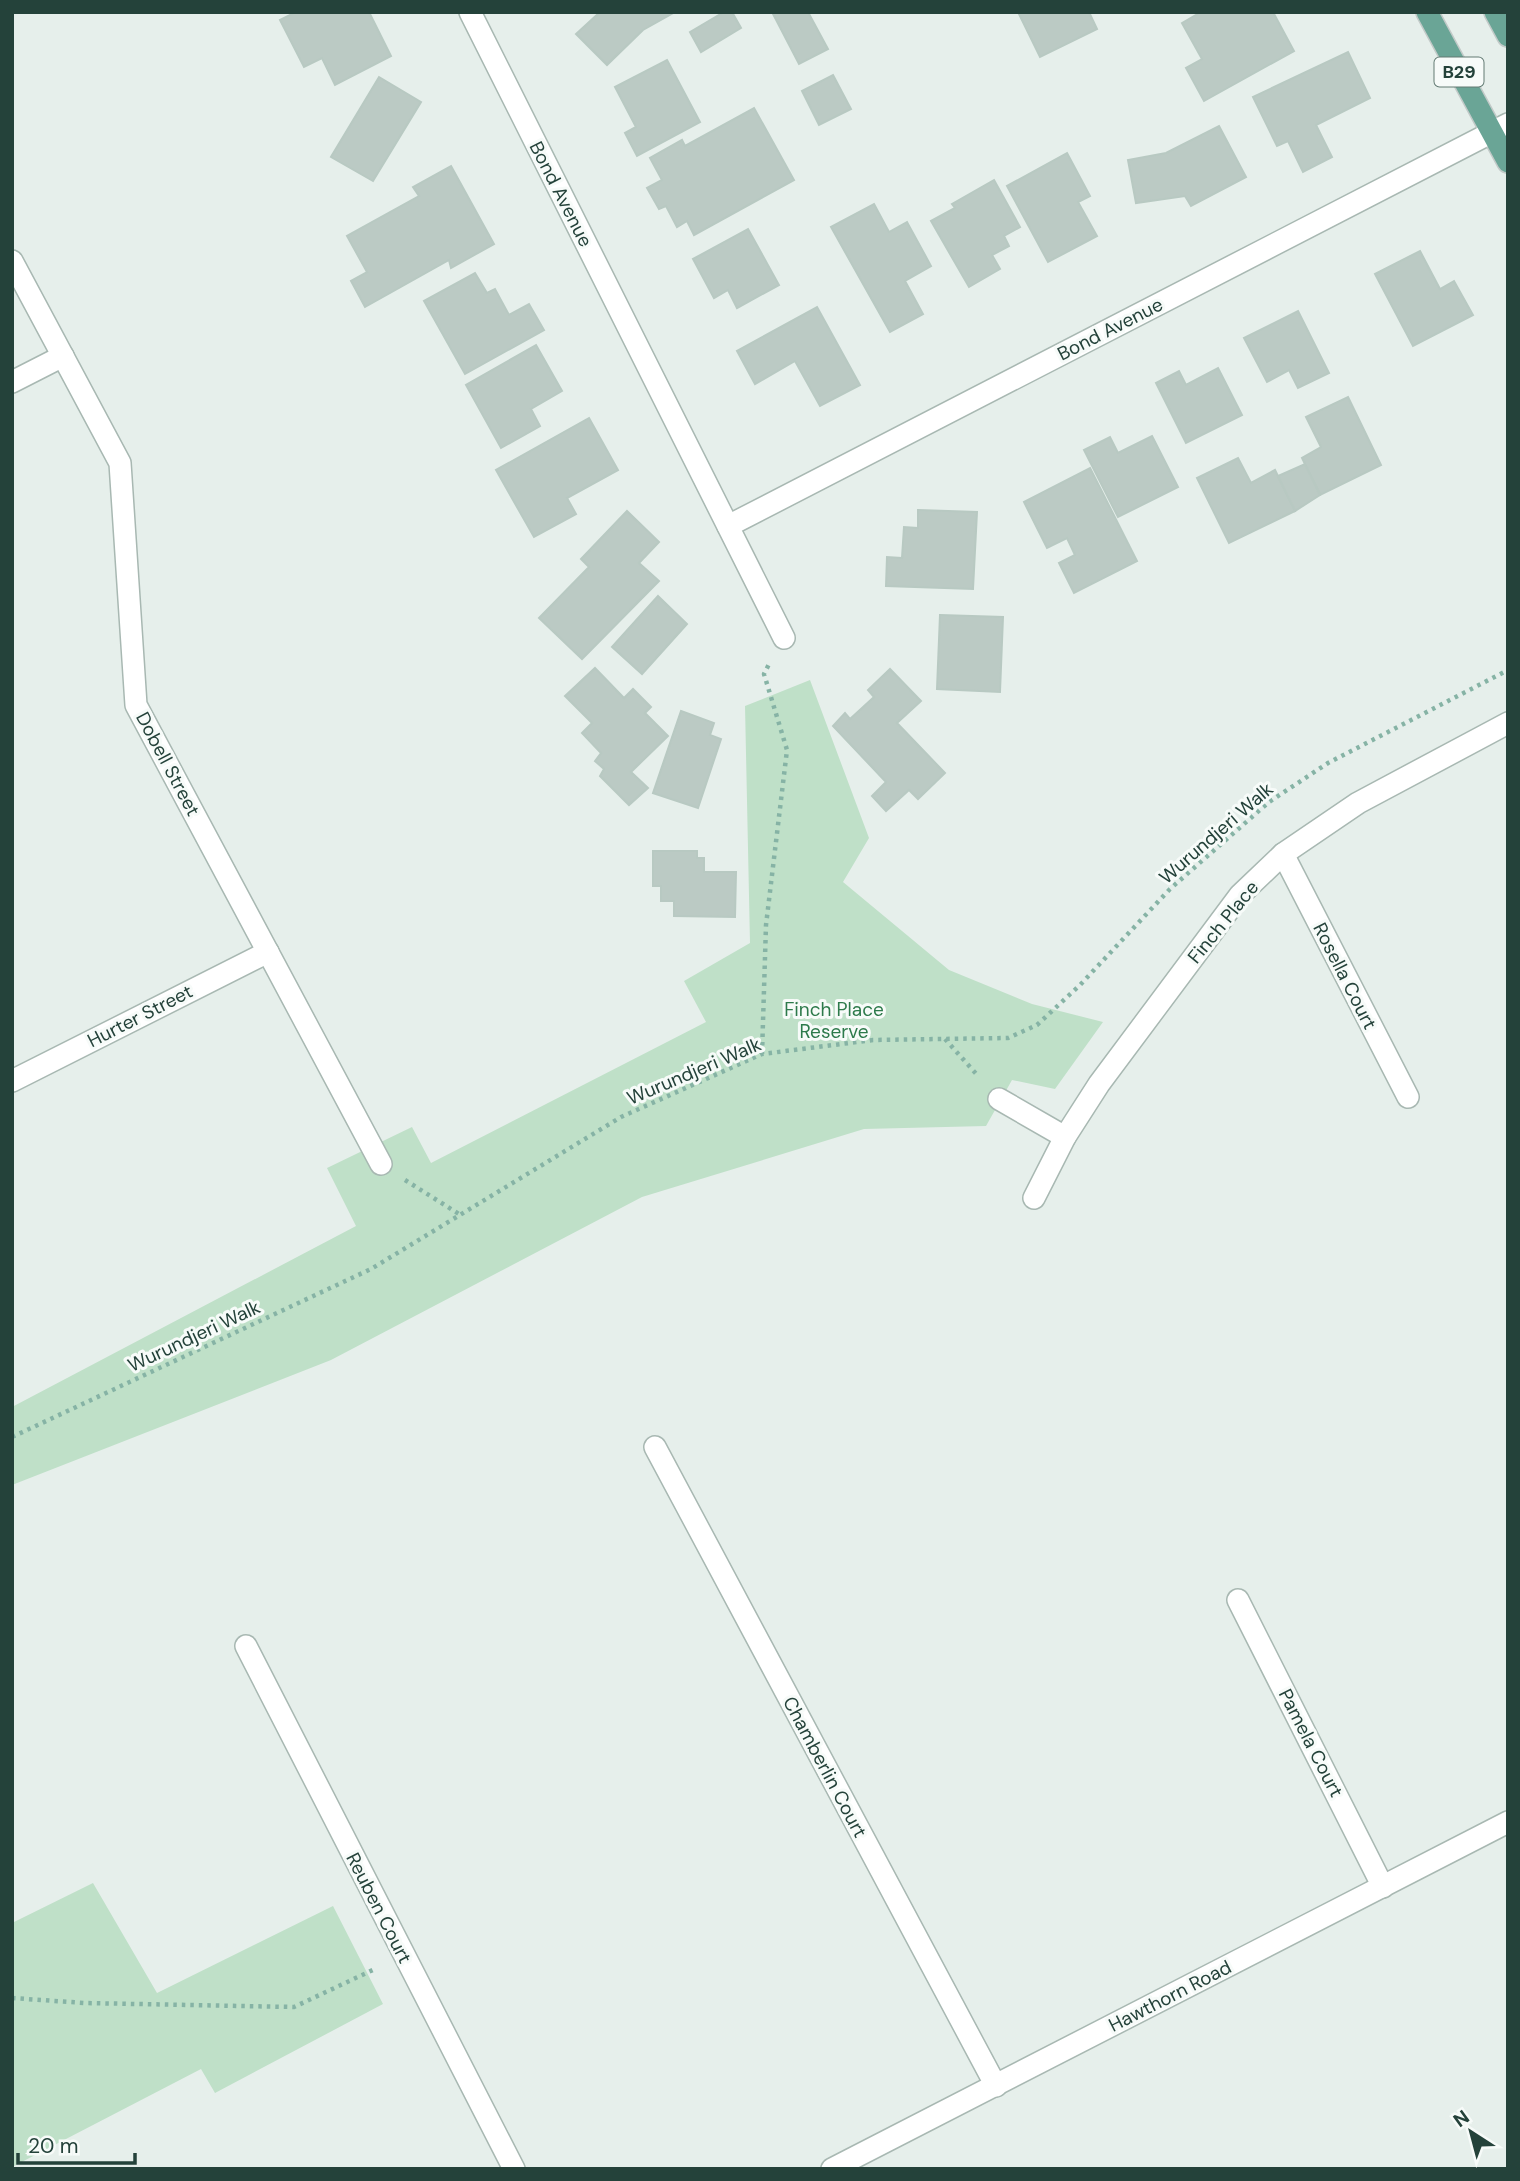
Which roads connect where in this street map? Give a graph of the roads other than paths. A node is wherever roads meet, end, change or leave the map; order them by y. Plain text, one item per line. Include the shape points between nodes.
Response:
1 (470, 12) edge
2 (1427, 12) edge
3 (1495, 12) edge
4 (1508, 36) edge
5 (1500, 128) edge
6 (1508, 162) edge
7 (12, 261) edge
8 (63, 356) junction
9 (12, 382) edge
10 (728, 526) junction
11 (785, 638) road end
12 (1508, 723) edge
13 (1283, 854) junction
14 (268, 952) junction
15 (12, 1081) edge
16 (1408, 1097) dead end
17 (999, 1099) road end
18 (1065, 1137) junction
19 (381, 1164) road end
20 (1034, 1198) dead end
21 (655, 1447) dead end
22 (1238, 1600) dead end
23 (246, 1646) dead end
24 (1508, 1822) edge
25 (1383, 1886) junction
26 (996, 2086) junction
27 (514, 2169) edge
28 (832, 2169) edge

1 - 10 street, Bond Avenue
2 - 5 main road, B29
3 - 4 main road
5 - 6 main road, B29
5 - 10 street, Bond Avenue
7 - 8 street, Dobell Street
8 - 9 street
8 - 14 street, Dobell Street via 120,463 136,705
10 - 11 street, Bond Avenue
12 - 13 street, Finch Place via 1358,803
13 - 16 street, Rosella Court
13 - 18 street, Finch Place via 1240,895 1099,1084
14 - 15 street, Hurter Street
14 - 19 street, Dobell Street
17 - 18 street
18 - 20 street, Finch Place
21 - 26 street, Chamberlin Court
22 - 25 street, Pamela Court
23 - 27 street, Reuben Court
24 - 25 street, Hawthorn Road
25 - 26 street, Hawthorn Road
26 - 28 street, Hawthorn Road

